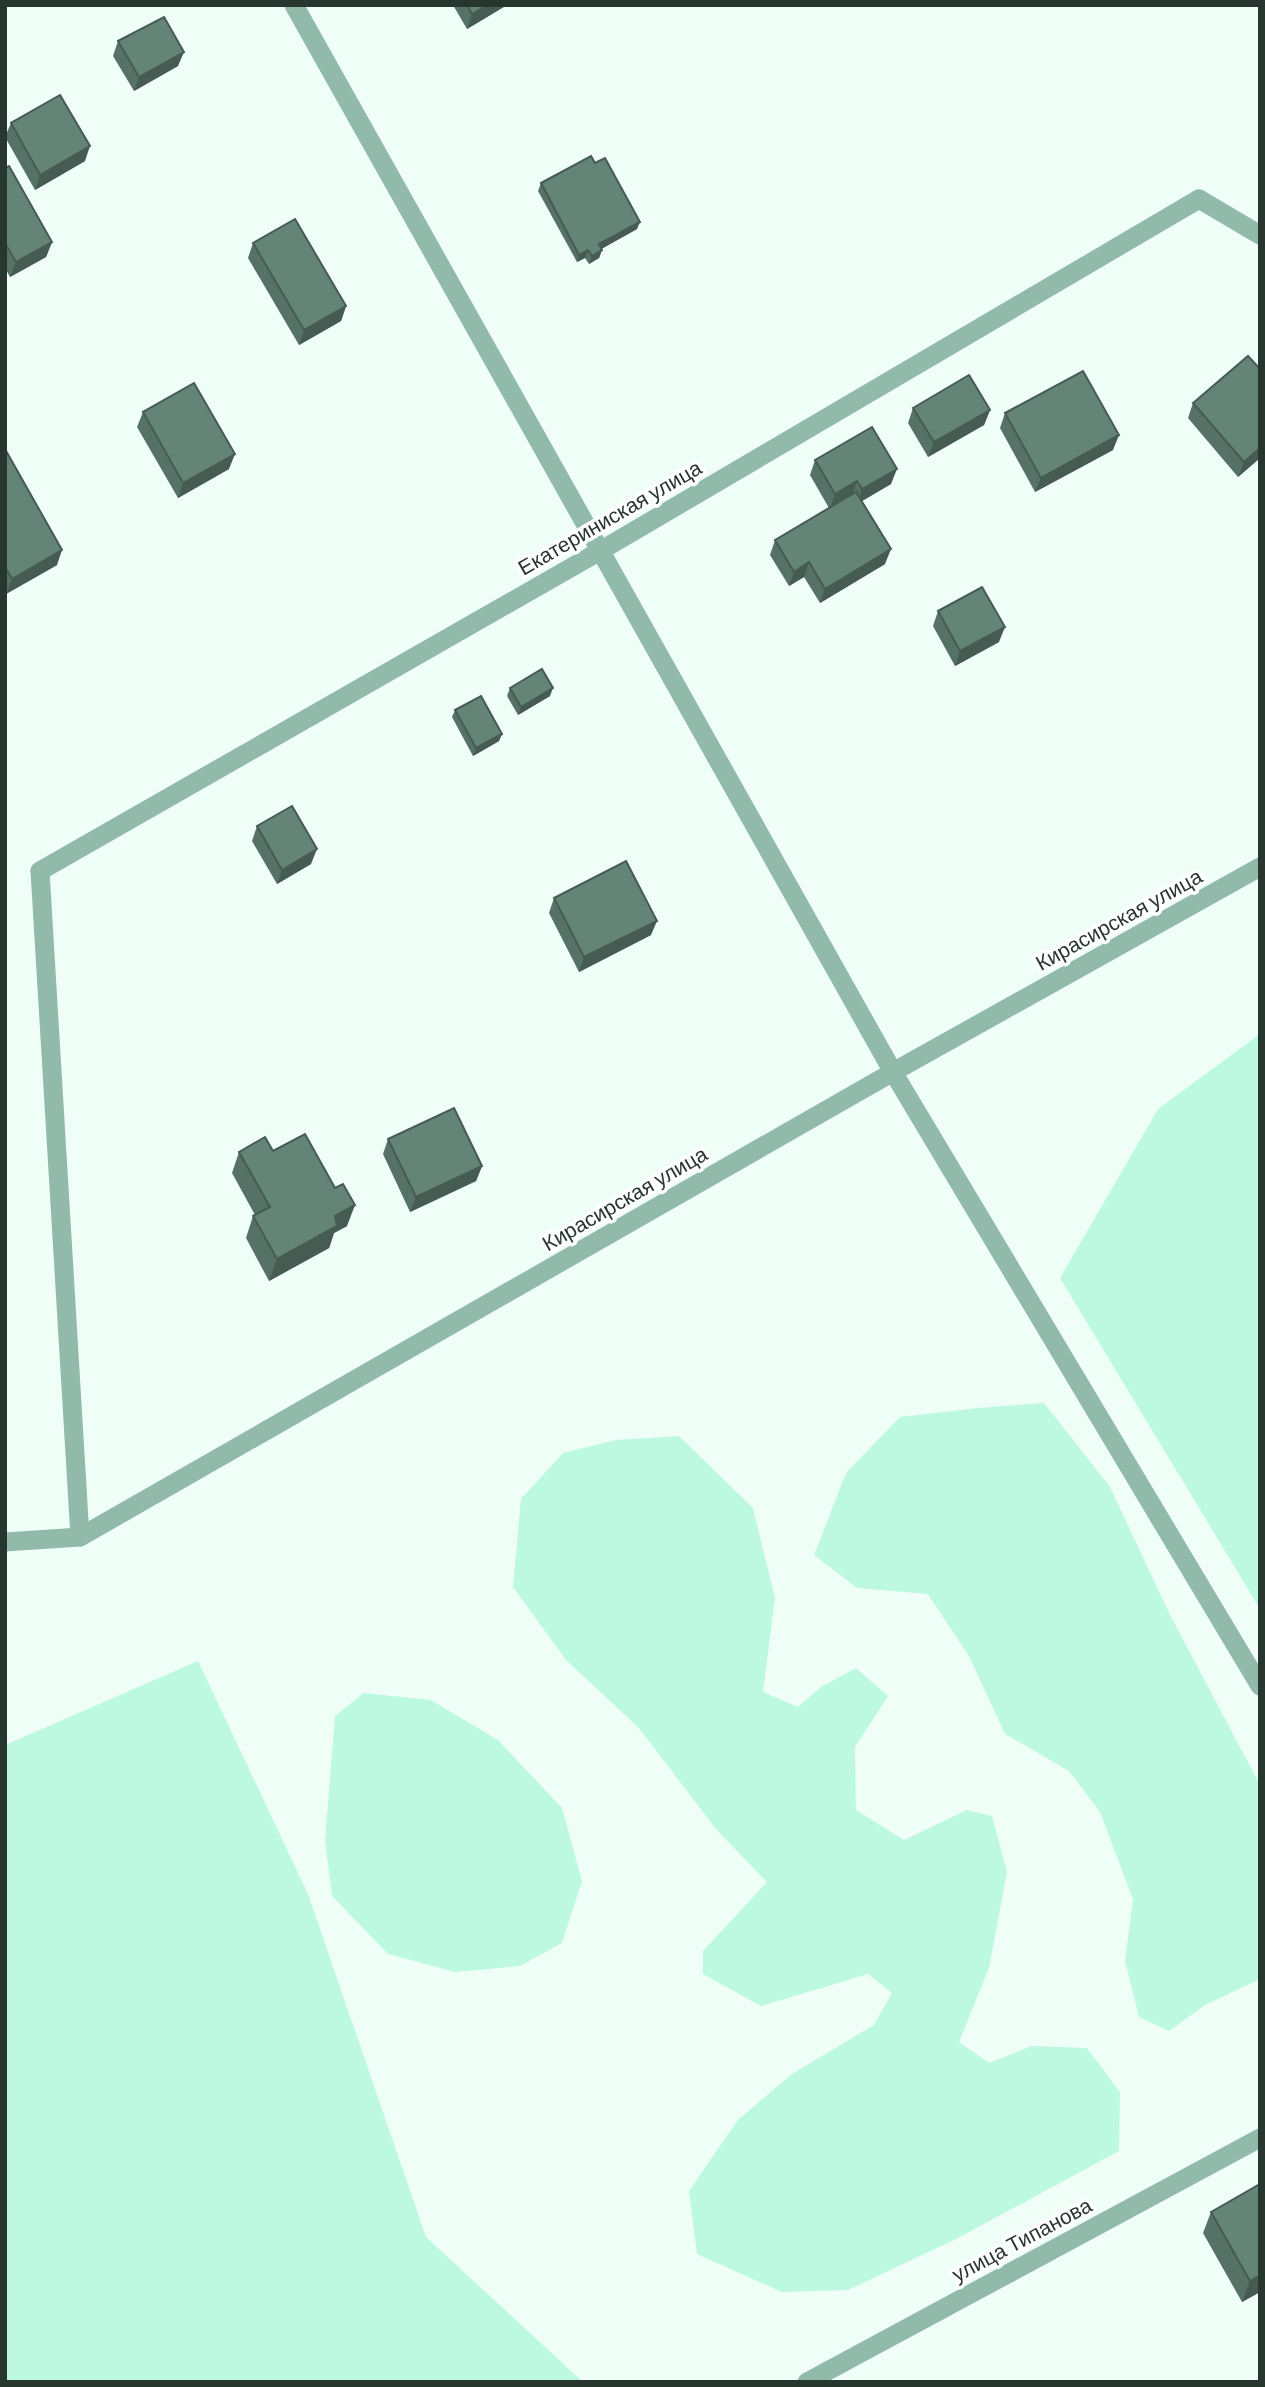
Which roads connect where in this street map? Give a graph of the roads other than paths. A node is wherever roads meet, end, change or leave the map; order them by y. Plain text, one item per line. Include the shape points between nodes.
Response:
1 (294, 5) edge
2 (1260, 235) edge
3 (600, 551) junction
4 (1260, 867) edge
5 (893, 1072) junction
6 (80, 1537) junction
7 (5, 1542) edge
8 (1260, 1686) edge
9 (1260, 2138) edge
10 (807, 2382) edge

1 - 3 street
2 - 3 street, Екатериниская улица via 1199,199
3 - 5 street
3 - 6 street, Екатериниская улица via 40,872
4 - 5 street, Кирасирская улица
5 - 6 street, Кирасирская улица
5 - 8 street
6 - 7 street, Кирасирская улица
9 - 10 street, улица Типанова

